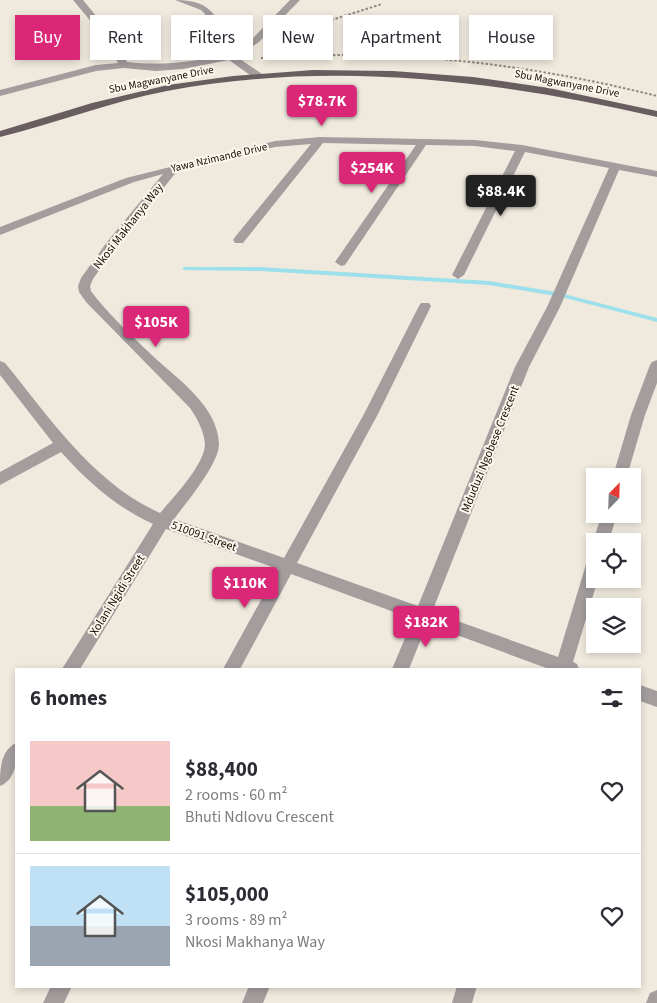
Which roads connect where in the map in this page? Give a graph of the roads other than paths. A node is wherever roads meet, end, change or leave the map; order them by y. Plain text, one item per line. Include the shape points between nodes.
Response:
1 (78, 0) edge
2 (180, 0) edge
3 (295, 0) edge
4 (210, 15) edge
5 (253, 42) edge
6 (215, 60) edge
7 (235, 60) edge
8 (124, 65) junction
9 (258, 76) junction
10 (0, 93) edge
11 (657, 114) edge
12 (0, 134) edge
13 (320, 140) junction
14 (424, 141) junction
15 (522, 148) junction
16 (616, 165) junction
17 (174, 168) junction
18 (657, 174) edge
19 (0, 231) edge
20 (238, 240) dead end
21 (341, 262) dead end
22 (458, 275) dead end
23 (425, 306) dead end
24 (657, 365) edge
25 (0, 366) edge
26 (63, 444) junction
27 (622, 468) edge
28 (0, 479) edge
29 (163, 522) junction
30 (287, 566) junction
31 (588, 588) edge
32 (423, 615) junction
33 (71, 668) edge
34 (232, 668) edge
35 (400, 668) edge
36 (566, 668) edge
37 (641, 693) edge
38 (657, 700) edge
39 (15, 754) edge
40 (0, 777) edge
41 (61, 988) edge
42 (259, 988) edge
43 (466, 988) edge
44 (53, 1003) edge
45 (252, 1003) edge
46 (462, 1003) edge

1 - 8 street via 108,36
2 - 4 street via 204,8
3 - 5 street
6 - 8 street via 156,68
7 - 9 street
8 - 10 street via 96,68
9 - 11 main road, Sbu Magwanyane Drive via 410,74 513,85
9 - 12 main road, Sbu Magwanyane Drive via 192,84 117,99
13 - 14 street, Yawa Nzimande Drive
13 - 17 street, Yawa Nzimande Drive via 275,144
13 - 20 street
14 - 15 street, Yawa Nzimande Drive
14 - 21 street
15 - 16 street, Yawa Nzimande Drive
15 - 22 street
16 - 18 street, Yawa Nzimande Drive
16 - 32 street, Mduduzi Ngobese Crescent via 562,286 556,307 524,364
17 - 19 street, Yawa Nzimande Drive via 130,180
17 - 29 street, Nkosi Makhanya Way via 111,245 84,286 90,299 195,404 208,428 212,445 207,460
23 - 30 street via 371,414
24 - 27 street
25 - 26 street, 510091 Street
26 - 28 street
26 - 29 street, 510091 Street via 104,486
29 - 30 street, 510091 Street
29 - 33 street, Xolani Ngidi Street
30 - 32 street, 510091 Street
30 - 34 street
31 - 36 street
32 - 35 street, Mduduzi Ngobese Crescent
32 - 36 street, 510091 Street
37 - 38 street
39 - 40 street
41 - 44 street
42 - 45 street
43 - 46 street

